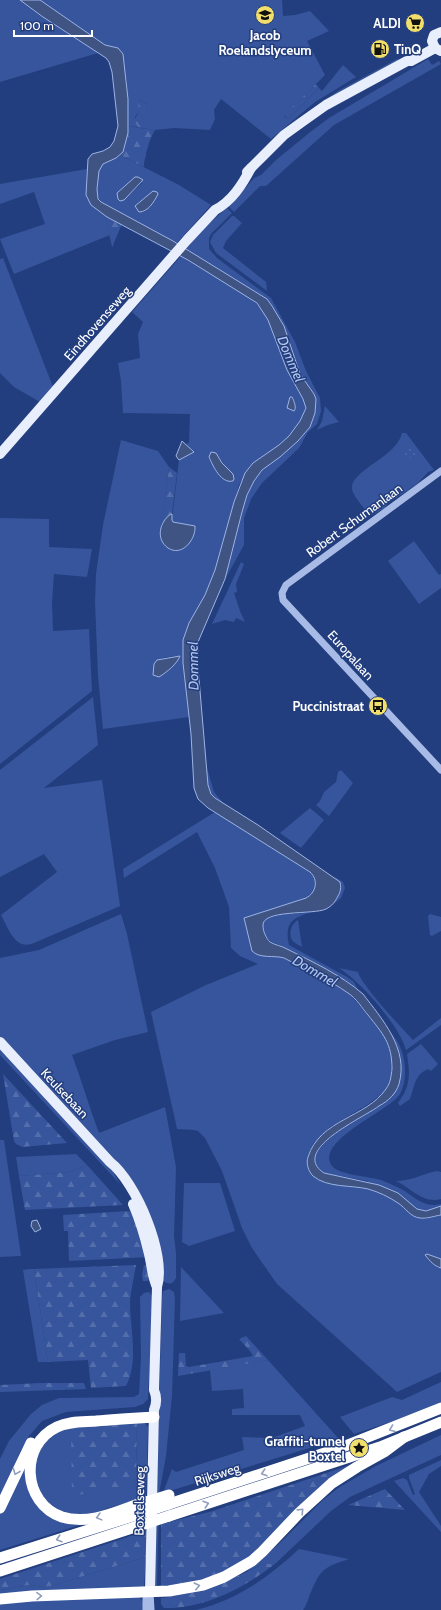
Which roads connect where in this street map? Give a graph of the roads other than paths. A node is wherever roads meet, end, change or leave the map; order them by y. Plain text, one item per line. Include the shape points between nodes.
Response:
1 (441, 32) edge
2 (436, 48) edge
3 (0, 454) edge
4 (441, 471) edge
5 (283, 589) joint
6 (441, 770) edge
7 (0, 1042) edge
8 (154, 1390) joint
9 (441, 1408) edge
10 (154, 1413) junction
11 (441, 1422) edge
12 (382, 1449) junction
13 (0, 1508) edge
14 (136, 1510) junction
15 (0, 1558) edge
16 (0, 1571) edge
17 (150, 1592) junction
18 (0, 1599) edge
19 (146, 1610) edge
20 (151, 1610) edge

1 - 2 main road via 434,35
2 - 3 main road, Eindhovenseweg via 409,57 407,61 326,105 295,127 263,155
4 - 5 street, Robert Schumanlaan
5 - 6 street, Europalaan via 283,600
7 - 8 main road, Keulsebaan via 110,1162 138,1216 157,1287
8 - 10 main road, Boxtelseweg
9 -> 14 highway, Rijksweg, bridge via 340,1448 244,1480
10 -> 13 highway via 69,1417 50,1424 30,1443
14 -> 10 highway via 78,1520 62,1517 49,1510 37,1496 30,1479 30,1462 41,1439 62,1425
10 - 17 main road, Boxtelseweg
11 - 12 highway
16 -> 12 highway, Rijksweg, bridge via 350,1457
17 -> 12 highway via 203,1585 238,1569 262,1552 315,1497
14 -> 15 highway, Rijksweg
18 -> 17 highway
17 - 19 street, Boxtelseweg via 146,1599
17 - 20 street, Boxtelseweg

